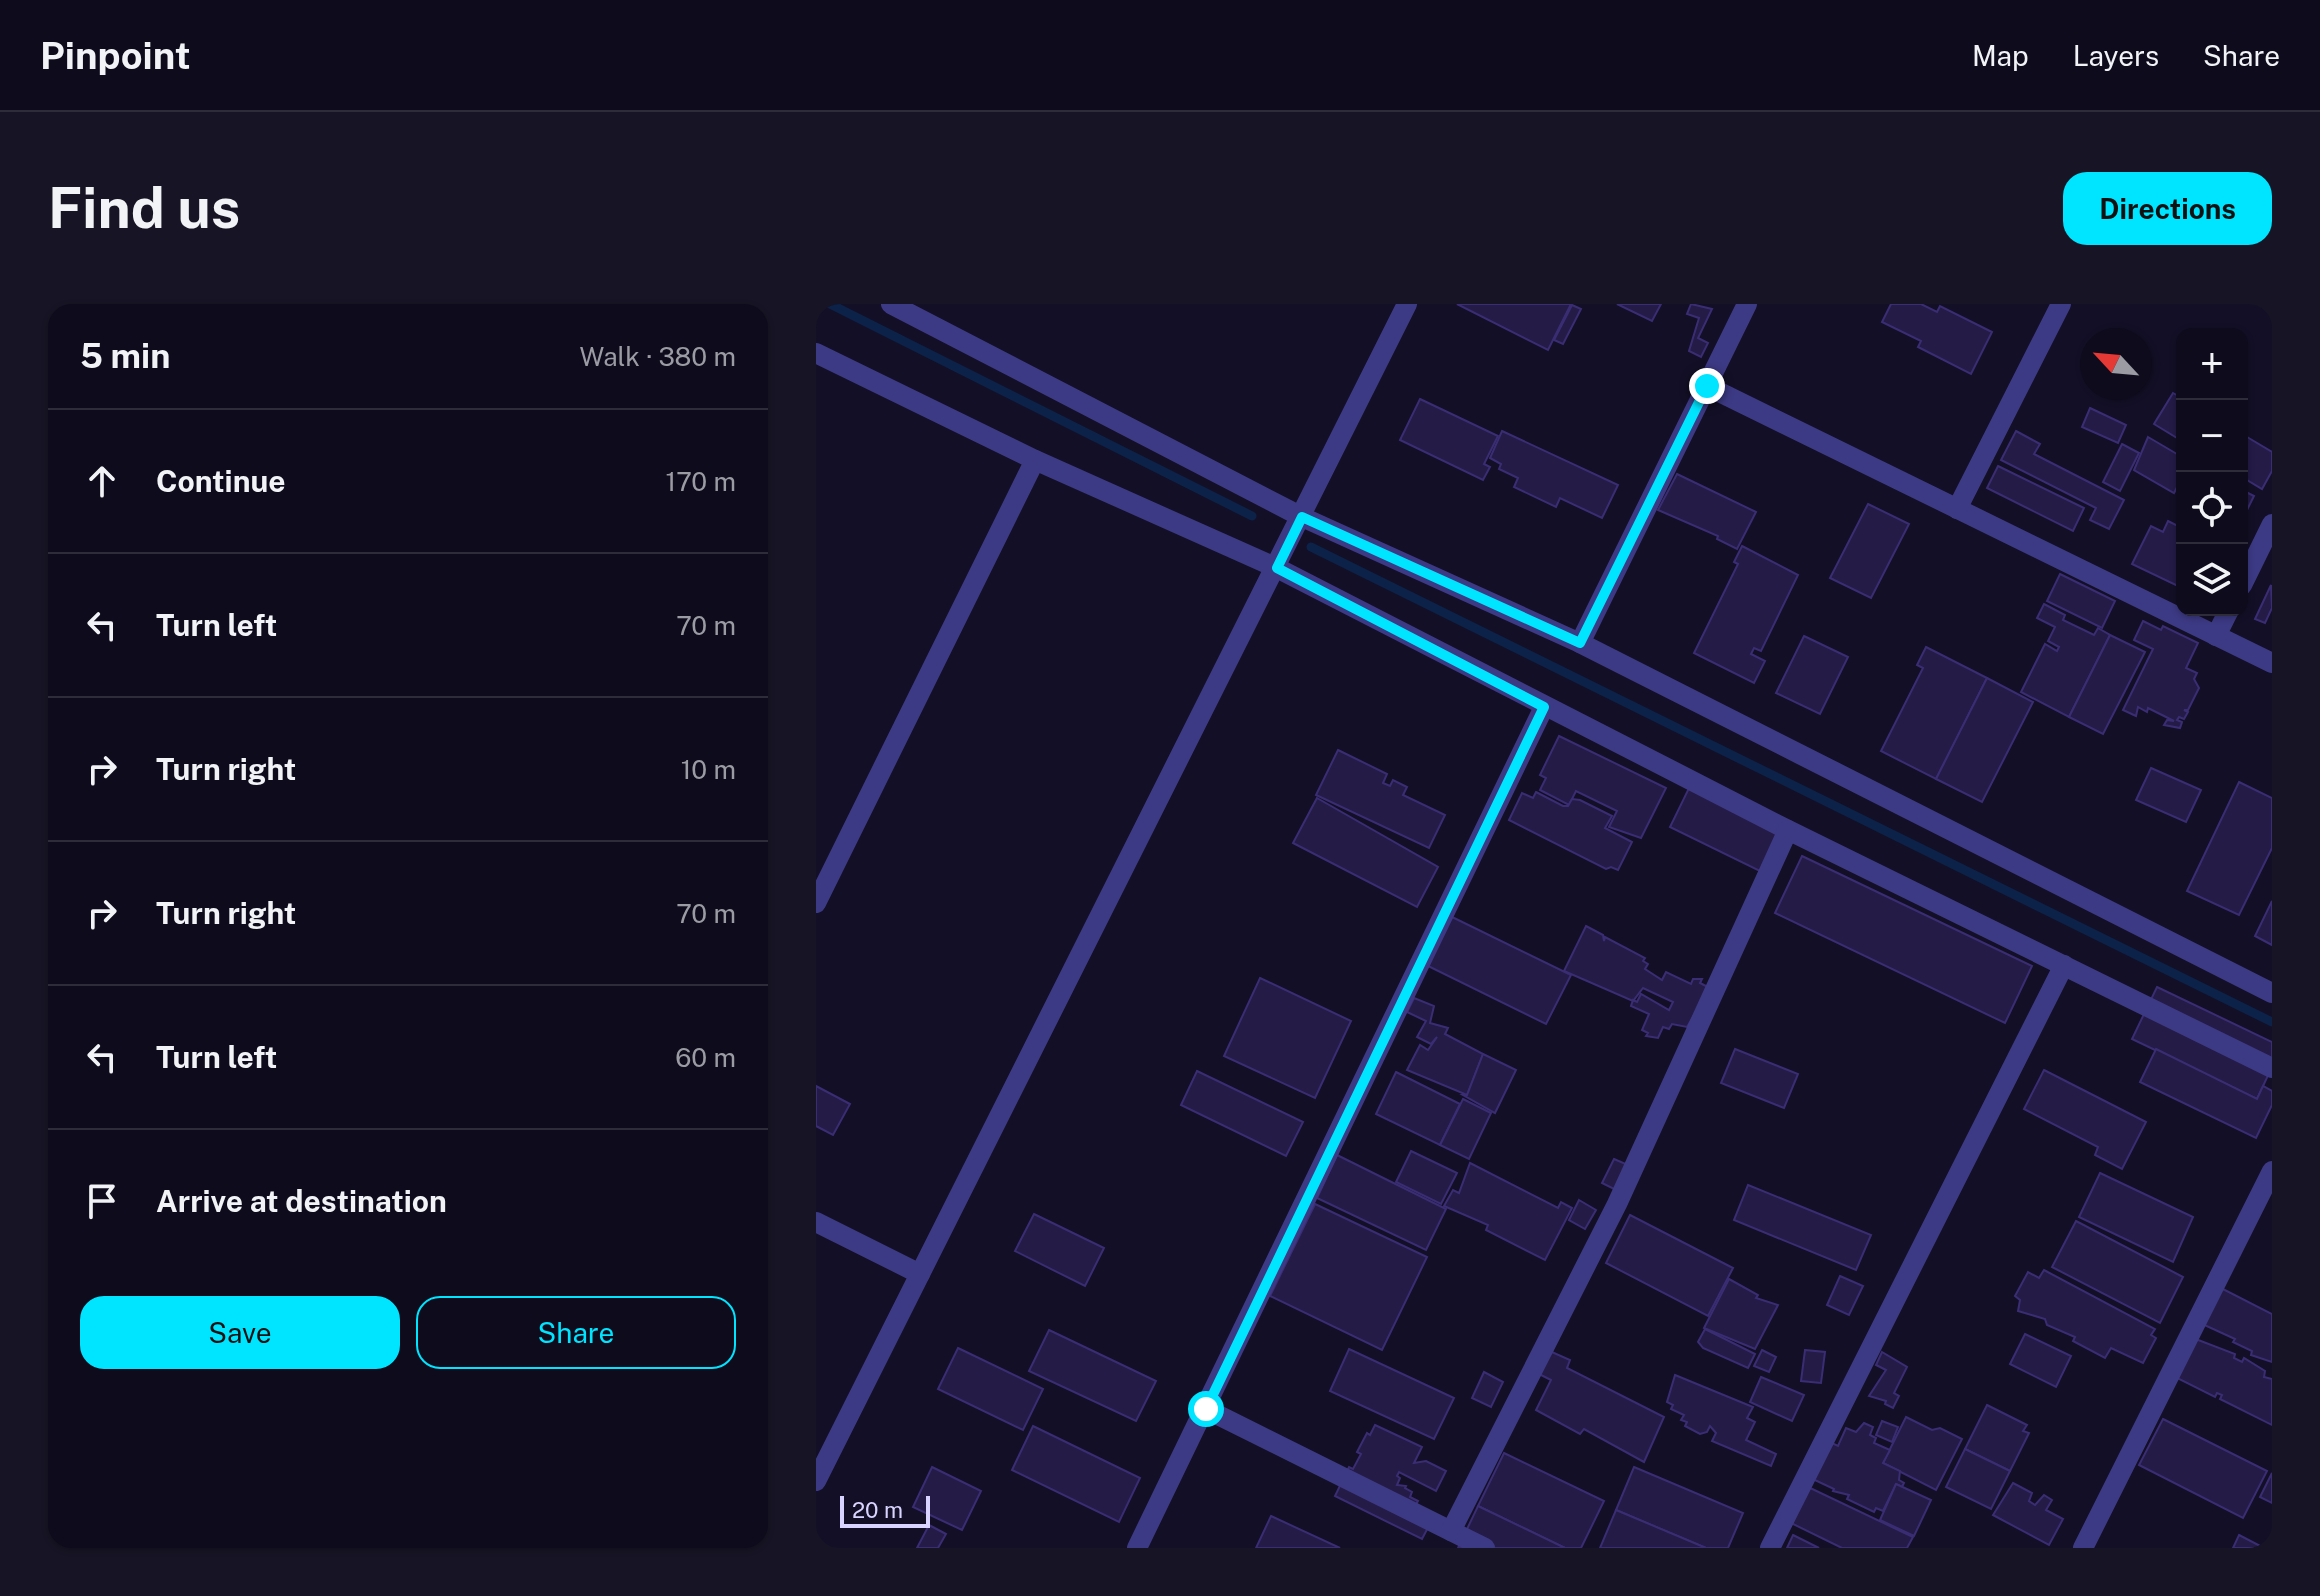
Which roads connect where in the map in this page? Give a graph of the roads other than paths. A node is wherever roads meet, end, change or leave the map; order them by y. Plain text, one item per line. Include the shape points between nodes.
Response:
1 (891, 304) edge
2 (1407, 304) edge
3 (1747, 304) edge
4 (2061, 304) edge
5 (818, 358) edge
6 (1707, 386) junction
7 (1035, 460) junction
8 (1957, 509) junction
9 (1302, 517) junction
10 (2272, 524) edge
11 (1277, 568) junction
12 (2248, 573) edge
13 (2226, 616) edge
14 (2216, 636) junction
15 (1580, 643) junction
16 (2272, 663) edge
17 (1544, 707) junction
18 (1788, 830) junction
19 (816, 903) edge
20 (2064, 965) junction
21 (2272, 993) edge
22 (2272, 1068) edge
23 (2272, 1171) edge
24 (816, 1222) edge
25 (920, 1274) junction
26 (1206, 1409) junction
27 (816, 1481) edge
28 (1451, 1531) junction
29 (1137, 1548) edge
30 (1485, 1548) edge
31 (1770, 1548) edge
32 (2083, 1548) edge

1 - 9 street
2 - 9 street
3 - 6 street
4 - 8 street
5 - 7 street
6 - 8 street
6 - 15 street
7 - 11 street
7 - 19 street
8 - 14 street
9 - 11 street
9 - 15 street
10 - 12 street
11 - 17 street
11 - 25 street
13 - 14 street
14 - 16 street
15 - 21 street
17 - 18 street
17 - 26 street
18 - 20 street
18 - 28 street via 1617,1204
20 - 22 street
20 - 31 street
23 - 32 street
24 - 25 street
25 - 27 street
26 - 28 street
26 - 29 street
28 - 30 street

